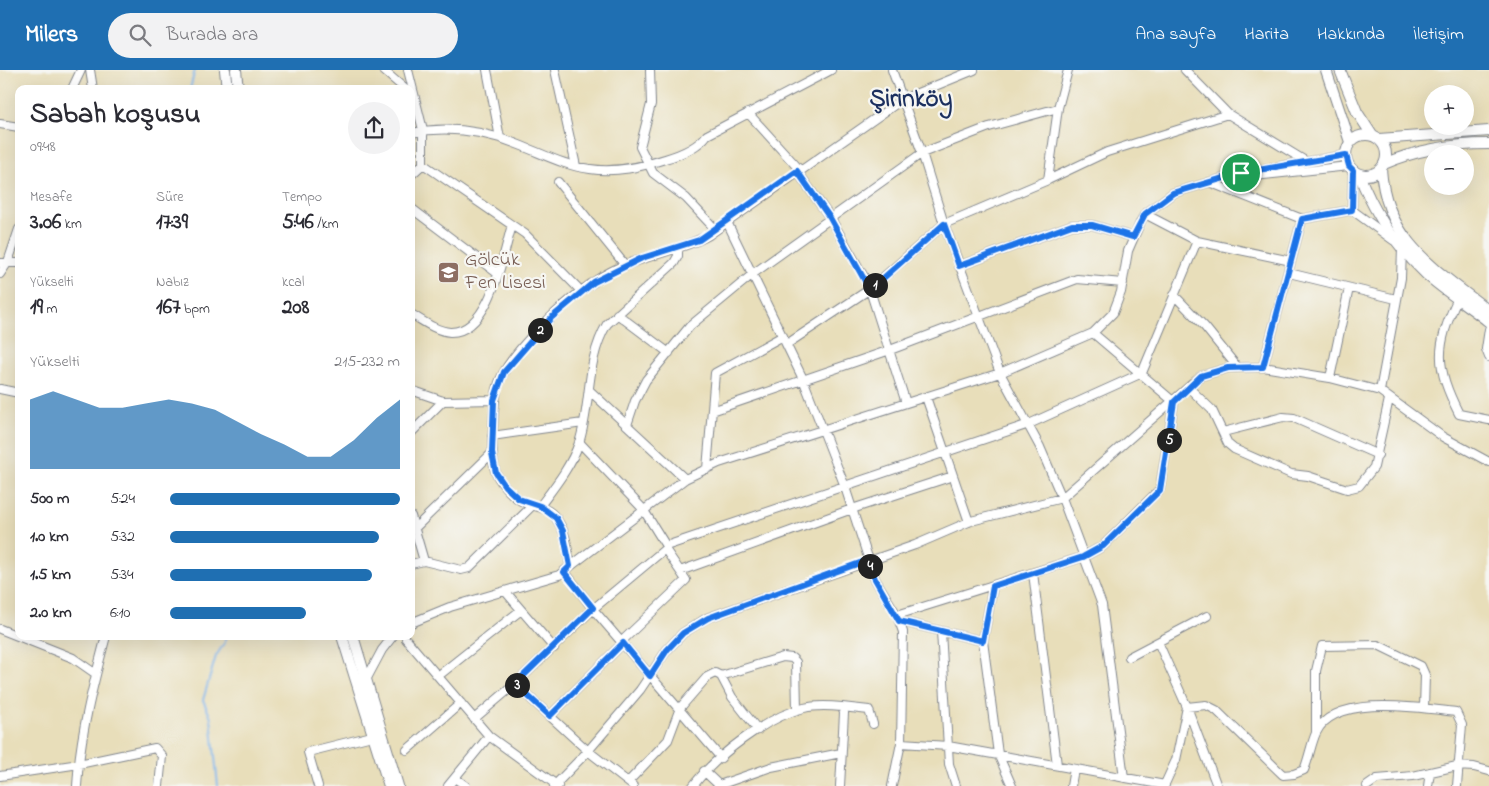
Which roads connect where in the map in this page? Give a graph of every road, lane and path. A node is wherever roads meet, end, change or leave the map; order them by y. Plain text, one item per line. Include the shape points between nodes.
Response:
1 (81, 70) edge
2 (90, 70) edge
3 (226, 70) edge
4 (236, 70) edge
5 (384, 70) edge
6 (408, 70) edge
7 (487, 70) edge
8 (555, 70) edge
9 (650, 70) edge
10 (831, 70) edge
11 (892, 70) edge
12 (974, 70) edge
13 (1068, 70) edge
14 (1185, 70) edge
15 (1326, 70) edge
16 (1340, 70) edge
17 (74, 85) edge
18 (92, 85) edge
19 (227, 85) edge
20 (238, 85) edge
21 (401, 85) edge
22 (410, 85) edge
23 (903, 99) junction
24 (415, 105) edge
25 (1058, 108) junction
26 (748, 113) junction
27 (1228, 114) junction
28 (0, 124) edge
29 (15, 126) edge
30 (423, 130) junction
31 (415, 131) edge
32 (1489, 131) edge
33 (1376, 137) junction
34 (500, 138) junction
35 (1350, 142) junction
36 (1489, 144) edge
37 (922, 153) junction
38 (1346, 155) junction
39 (1307, 162) junction
40 (423, 164) junction
41 (648, 165) junction
42 (576, 166) junction
43 (1383, 166) junction
44 (798, 170) junction
45 (1354, 170) junction
46 (415, 171) edge
47 (1048, 180) junction
48 (1218, 180) junction
49 (558, 182) dead end
50 (1210, 182) junction
51 (1352, 210) junction
52 (415, 211) edge
53 (1145, 214) junction
54 (830, 218) junction
55 (1302, 219) junction
56 (727, 222) junction
57 (944, 224) junction
58 (512, 225) junction
59 (716, 230) junction
60 (1133, 237) junction
61 (15, 238) edge
62 (1197, 241) junction
63 (1399, 244) junction
64 (678, 248) junction
65 (4, 262) edge
66 (1291, 262) junction
67 (625, 265) junction
68 (959, 266) junction
69 (754, 273) junction
70 (1289, 273) junction
71 (0, 274) edge
72 (497, 274) junction
73 (1123, 283) junction
74 (1348, 288) junction
75 (870, 290) junction
76 (581, 291) junction
77 (1174, 295) junction
78 (1458, 298) junction
79 (1396, 299) junction
80 (1489, 311) edge
81 (617, 314) junction
82 (415, 316) edge
83 (980, 316) junction
84 (1489, 322) edge
85 (1489, 329) edge
86 (1093, 333) junction
87 (783, 336) junction
88 (787, 344) junction
89 (890, 350) junction
90 (669, 354) junction
91 (1489, 357) edge
92 (1263, 367) junction
93 (1238, 368) junction
94 (1000, 373) junction
95 (1142, 373) junction
96 (1330, 378) junction
97 (804, 379) junction
98 (1189, 388) junction
99 (0, 390) edge
100 (589, 390) junction
101 (415, 391) edge
102 (1380, 391) junction
103 (15, 392) edge
104 (926, 397) junction
105 (1389, 399) junction
106 (494, 400) junction
107 (443, 401) junction
108 (1174, 402) junction
109 (906, 403) junction
110 (712, 411) junction
111 (1489, 420) edge
112 (583, 423) junction
113 (1029, 424) junction
114 (627, 425) junction
115 (415, 429) edge
116 (823, 430) junction
117 (1223, 432) junction
118 (492, 436) junction
119 (579, 442) junction
120 (944, 450) junction
121 (492, 453) junction
122 (1378, 454) junction
123 (1489, 462) edge
124 (707, 469) junction
125 (953, 476) junction
126 (685, 479) junction
127 (844, 484) junction
128 (1062, 498) junction
129 (537, 506) junction
130 (852, 508) junction
131 (643, 509) junction
132 (969, 522) junction
133 (415, 528) joint
134 (665, 548) junction
135 (1083, 557) junction
136 (868, 560) junction
137 (424, 561) junction
138 (415, 563) edge
139 (567, 569) junction
140 (680, 571) junction
141 (1033, 573) junction
142 (993, 586) junction
143 (505, 591) junction
144 (593, 608) junction
145 (521, 610) junction
146 (1207, 616) dead end
147 (898, 618) junction
148 (415, 621) edge
149 (0, 629) edge
150 (941, 631) junction
151 (15, 635) edge
152 (28, 640) edge
153 (43, 640) edge
154 (105, 640) edge
155 (343, 640) edge
156 (354, 640) edge
157 (390, 640) edge
158 (407, 640) edge
159 (983, 641) junction
160 (622, 642) junction
161 (1158, 642) junction
162 (41, 645) junction
163 (554, 648) junction
164 (1129, 658) dead end
165 (96, 674) junction
166 (438, 676) junction
167 (650, 676) junction
168 (721, 676) junction
169 (366, 680) junction
170 (515, 684) junction
171 (461, 703) junction
172 (842, 707) junction
173 (1187, 707) junction
174 (680, 708) junction
175 (1424, 708) junction
176 (797, 710) junction
177 (550, 716) junction
178 (474, 719) junction
179 (873, 724) dead end
180 (758, 730) junction
181 (1316, 732) junction
182 (372, 736) junction
183 (489, 736) junction
184 (901, 743) junction
185 (948, 746) junction
186 (406, 750) dead end
187 (588, 751) junction
188 (841, 753) junction
189 (998, 754) junction
190 (721, 758) junction
191 (79, 764) junction
192 (1057, 765) junction
193 (1457, 766) junction
194 (1074, 769) junction
195 (704, 771) junction
196 (1489, 771) edge
197 (1430, 772) junction
198 (0, 776) edge
199 (455, 778) junction
200 (1124, 778) junction
201 (631, 784) edge
202 (556, 785) edge
203 (1165, 785) edge
204 (78, 786) edge
205 (159, 786) edge
206 (318, 786) edge
207 (388, 786) edge
208 (398, 786) edge
209 (448, 786) edge
210 (466, 786) edge
211 (693, 786) edge
212 (719, 786) edge
213 (840, 786) edge
214 (892, 786) edge
215 (956, 786) edge
216 (1012, 786) edge
217 (1071, 786) edge
218 (1217, 786) edge
219 (1367, 786) edge
220 (1428, 786) edge
221 (1457, 786) edge

1 - 17 street
2 - 18 street
3 - 19 main road
4 - 20 main road
5 - 21 street
6 - 22 street
7 - 34 street
8 - 42 street
9 - 41 street via 651,104 640,147
10 - 26 street
11 - 23 street
12 - 23 street
13 - 25 street
14 - 27 street
15 - 35 main road
16 - 33 main road via 1357,112
23 - 37 street
23 - 44 street
24 - 30 street
25 - 37 street via 989,127
25 - 47 street
26 - 41 street via 697,144
26 - 44 street
27 - 39 street
27 - 47 street via 1107,152
28 - 29 street
30 - 31 street
30 - 34 street via 459,129
30 - 40 street
32 - 33 main road
33 - 35 main road via 1360,135
33 - 43 main road via 1387,153
34 - 42 street via 555,161
35 - 38 main road
36 - 43 main road via 1406,154
37 - 54 street
37 - 57 street
38 - 39 street
38 - 45 main road
39 - 48 street
40 - 46 street
40 - 58 street
41 - 42 street via 616,171
41 - 59 street via 660,180 686,198
43 - 45 main road via 1370,175
43 - 80 main road via 1385,200 1401,234 1429,264
44 - 54 street
44 - 56 street
45 - 48 street
45 - 51 street
45 - 63 main road via 1368,198
47 - 57 street
48 - 50 street
49 - 67 street
50 - 53 street via 1173,193
50 - 55 street
51 - 55 street
51 - 63 street
52 - 72 street
53 - 60 street
53 - 62 street
54 - 69 street
54 - 75 street
55 - 66 street
56 - 59 street
56 - 69 street
57 - 68 street
57 - 75 street
58 - 72 street
58 - 76 street
59 - 64 street
60 - 68 street via 1092,225 1072,225
60 - 73 street
61 - 65 street
62 - 66 street
62 - 77 street
63 - 78 main road via 1428,275
63 - 79 street via 1401,278
64 - 67 street
64 - 81 street via 674,263
65 - 71 street
66 - 70 street
67 - 76 street
68 - 83 street
69 - 87 street
69 - 90 street via 695,320
70 - 74 street
70 - 92 street
72 - 82 street via 482,313 464,329 442,331
73 - 83 street via 1077,279
73 - 86 street via 1113,313
74 - 79 street
74 - 96 street
75 - 88 street
75 - 89 street
76 - 106 street via 511,362
77 - 93 street
77 - 95 street
78 - 84 main road
78 - 111 street via 1444,329 1440,356 1444,384 1459,414
79 - 102 street
81 - 90 street
81 - 100 street via 607,324 594,349
83 - 89 street
83 - 94 street
85 - 91 street via 1486,349
86 - 94 street
86 - 95 street
87 - 88 street
87 - 110 street via 715,372
88 - 97 street
89 - 97 street
89 - 109 street
90 - 114 street via 646,380
92 - 93 street
92 - 96 street
93 - 98 street via 1201,376
94 - 104 street
94 - 113 street
95 - 108 street
95 - 113 street
96 - 102 street
97 - 110 street
97 - 116 street
98 - 108 street
98 - 117 street via 1212,410
99 - 103 street
100 - 112 street
100 - 114 street
101 - 107 street
102 - 105 street
104 - 109 street
104 - 120 street
105 - 122 street
105 - 123 street via 1443,438
106 - 107 street
106 - 118 street
107 - 115 street
108 - 128 street
108 - 135 street via 1160,490 1103,546
109 - 116 street
110 - 124 street
112 - 118 street
112 - 119 street
113 - 120 street
113 - 128 street
114 - 126 street
116 - 124 street
116 - 127 street
117 - 122 street via 1283,417 1294,418
117 - 122 street via 1234,449 1291,474 1347,489 1366,480
118 - 121 street
119 - 129 street via 570,463
119 - 131 street
120 - 125 street
120 - 127 street
121 - 129 street via 496,473 505,486 519,499
121 - 133 street
124 - 126 street
125 - 130 street
125 - 132 street
126 - 131 street
127 - 130 street
127 - 134 street
128 - 132 street
128 - 135 street
129 - 137 street via 469,568 461,570
129 - 139 street via 551,512 560,524
130 - 136 street
130 - 140 street
131 - 134 street
131 - 139 street
132 - 136 street via 915,545
133 - 137 street
134 - 140 street
134 - 144 street
135 - 141 street
135 - 200 street via 1102,605
136 - 147 street via 875,579
136 - 167 street via 708,618 683,633
137 - 138 street
139 - 143 street via 546,581
139 - 144 street
140 - 160 street via 686,580
141 - 142 street
141 - 192 street
142 - 147 street
142 - 159 street
143 - 145 street
143 - 148 street via 450,606
144 - 160 street
144 - 163 street
145 - 163 street
145 - 166 street
146 - 161 street
147 - 150 street
147 - 184 street via 903,632
149 - 151 street
150 - 159 street
150 - 185 street
152 - 162 street
153 - 162 street
154 - 165 street
155 - 182 main road
156 - 169 main road
157 - 169 street
158 - 166 street
159 - 189 street
160 - 167 street
160 - 177 street
161 - 164 street
161 - 173 street
162 - 165 street via 73,658
163 - 170 street
165 - 191 street
166 - 171 street
167 - 174 street
167 - 187 street
168 - 174 street via 715,673 707,677
168 - 176 street via 783,657 792,658 796,662
168 - 180 street
169 - 208 main road
170 - 177 street
170 - 178 street
171 - 178 street
171 - 186 street
172 - 176 street
172 - 179 street via 869,710
172 - 188 street via 844,736
173 - 181 street via 1206,705 1216,710 1283,775 1304,770
173 - 203 street via 1176,760
173 - 218 street
174 - 190 street
174 - 201 street via 668,740
175 - 181 street via 1357,707 1340,711
175 - 181 street via 1425,681 1421,666 1378,645 1322,646 1316,671
175 - 193 street via 1456,712 1460,719
176 - 180 street
177 - 187 street
178 - 183 street
180 - 190 street
182 - 206 street via 308,752
182 - 207 main road
183 - 199 street
183 - 202 street
184 - 185 street
184 - 214 street
185 - 189 street
185 - 215 street via 949,764
187 - 201 street
187 - 202 street
188 - 212 street via 771,767
188 - 213 street
189 - 192 street
189 - 216 street
190 - 195 street
191 - 198 street
191 - 204 street
191 - 205 street via 155,748 162,756
192 - 194 street
193 - 196 street
193 - 197 street
193 - 221 street
194 - 200 street
194 - 217 street
195 - 211 street
195 - 212 street
197 - 219 street via 1377,779
197 - 220 street
199 - 209 street
199 - 210 street
200 - 203 street

